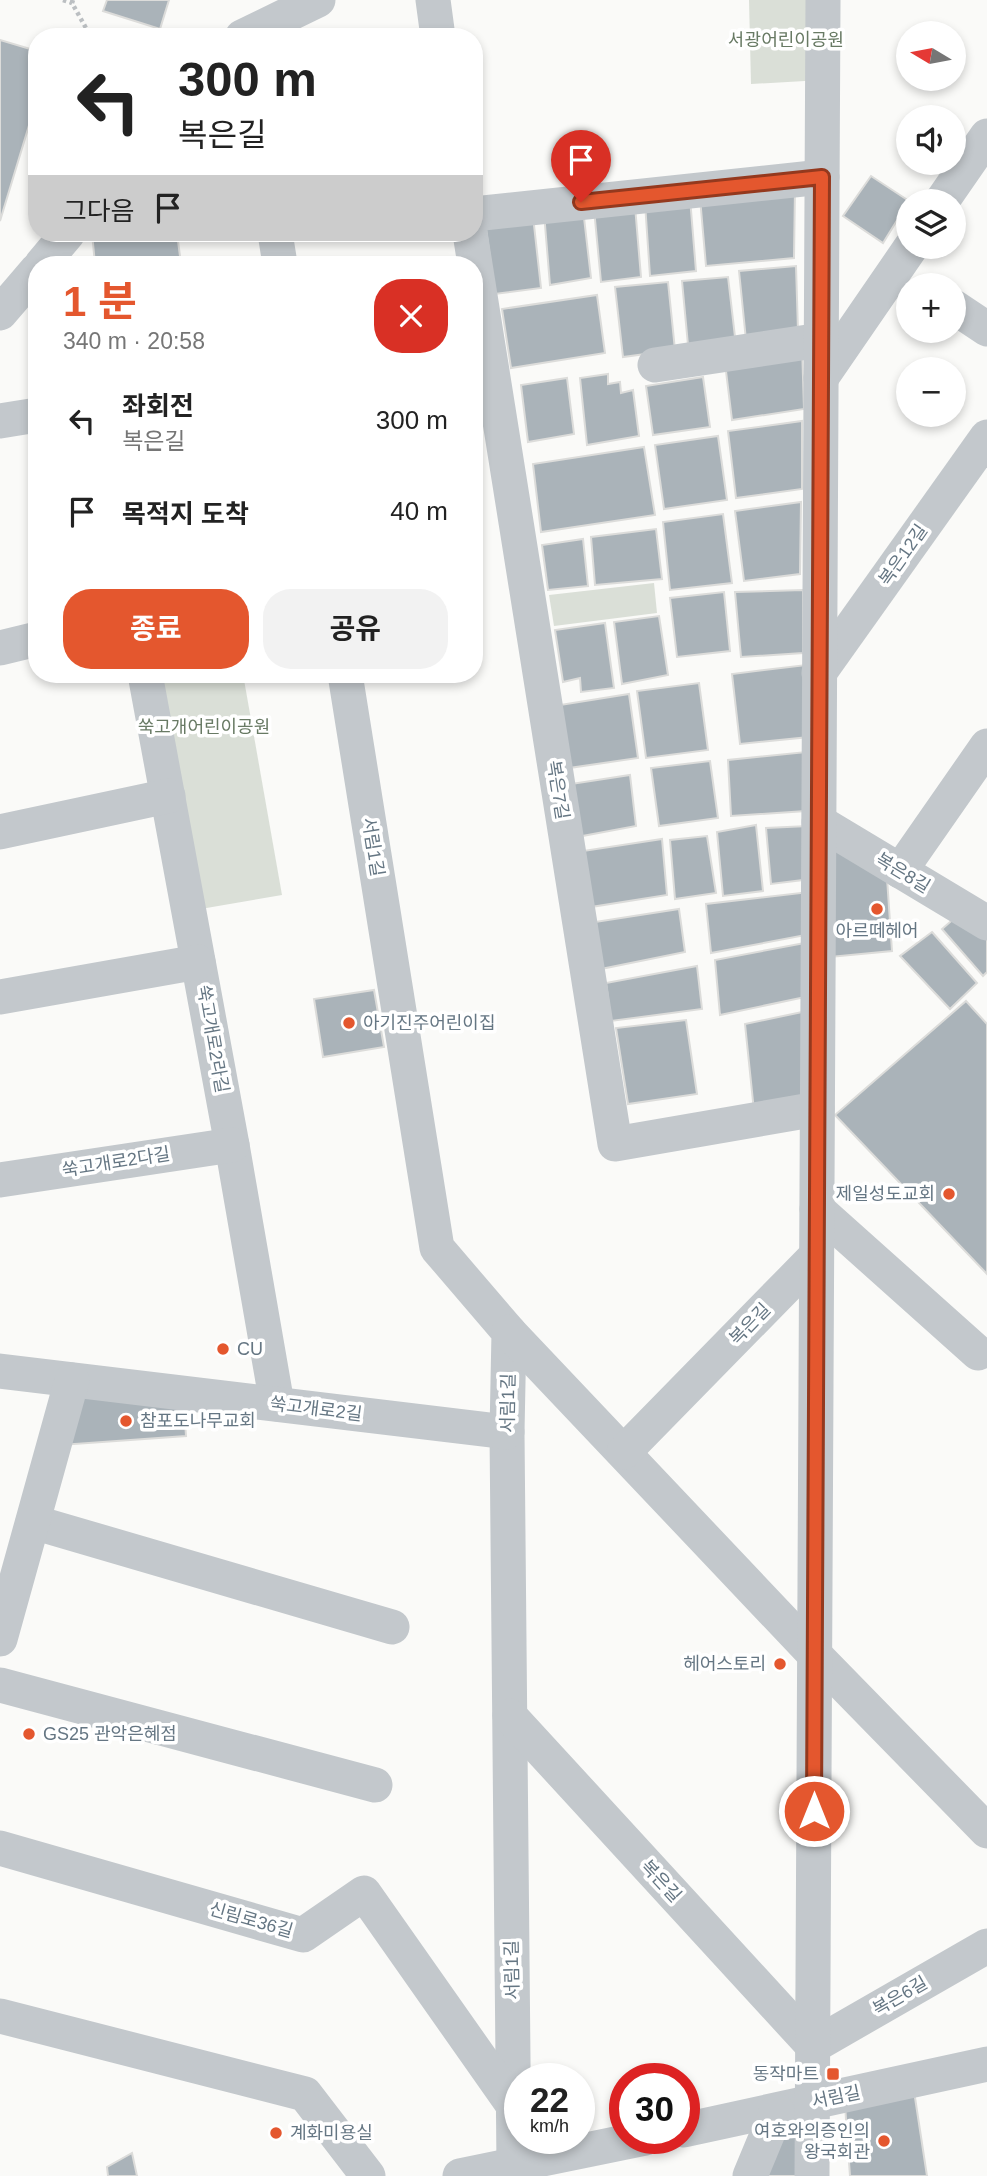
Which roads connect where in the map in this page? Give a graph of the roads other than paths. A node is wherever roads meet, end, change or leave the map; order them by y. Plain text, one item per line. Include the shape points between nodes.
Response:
1 (318, 0) edge
2 (433, 0) edge
3 (823, 0) edge
4 (260, 28) edge
5 (438, 28) edge
6 (987, 136) edge
7 (822, 177) junction
8 (950, 189) edge
9 (483, 213) edge
10 (61, 242) edge
11 (48, 256) edge
12 (910, 267) edge
13 (28, 280) edge
14 (0, 313) edge
15 (966, 315) edge
16 (987, 329) edge
17 (821, 340) junction
18 (655, 365) dead end
19 (483, 367) edge
20 (821, 379) junction
21 (28, 416) edge
22 (0, 421) edge
23 (987, 437) edge
24 (28, 641) edge
25 (0, 648) edge
26 (819, 673) junction
27 (147, 683) edge
28 (346, 683) edge
29 (987, 746) edge
30 (168, 796) junction
31 (819, 822) junction
32 (0, 832) edge
33 (900, 871) junction
34 (987, 923) edge
35 (198, 962) junction
36 (0, 996) edge
37 (817, 1109) junction
38 (232, 1145) junction
39 (0, 1180) edge
40 (817, 1209) junction
41 (816, 1256) junction
42 (509, 1332) junction
43 (978, 1353) dead end
44 (0, 1371) edge
45 (72, 1380) junction
46 (277, 1404) junction
47 (507, 1432) junction
48 (624, 1452) junction
49 (33, 1522) junction
50 (8, 1580) edge
51 (392, 1626) dead end
52 (0, 1639) edge
53 (814, 1654) junction
54 (0, 1685) edge
55 (510, 1716) junction
56 (375, 1785) dead end
57 (987, 1831) edge
58 (0, 1848) edge
59 (987, 1946) edge
60 (0, 2016) edge
61 (813, 2046) junction
62 (513, 2063) edge
63 (987, 2064) edge
64 (504, 2092) edge
65 (813, 2102) junction
66 (778, 2111) junction
67 (700, 2127) edge
68 (609, 2146) edge
69 (514, 2154) edge
70 (514, 2166) junction
71 (368, 2176) edge
72 (460, 2176) edge
73 (750, 2176) edge
74 (812, 2176) edge

1 - 4 street
2 - 5 street
3 - 7 street
6 - 8 street
7 - 9 street
7 - 17 street
10 - 11 street
12 - 20 street
13 - 14 street
15 - 16 street
17 - 18 street
17 - 20 street
19 - 37 street, 복은7길 via 615,1144
20 - 26 street
21 - 22 street
23 - 26 street, 복은12길
24 - 25 street
26 - 31 street
27 - 30 street, 쑥고개로2라길
28 - 42 street, 서림1길 via 436,1248
29 - 33 street
30 - 32 street
30 - 35 street, 쑥고개로2라길
31 - 33 street, 복은8길
31 - 37 street
33 - 34 street, 복은8길
35 - 36 street
35 - 38 street, 쑥고개로2라길
37 - 40 street
38 - 39 street, 쑥고개로2다길
38 - 46 street, 쑥고개로2라길
40 - 41 street
40 - 43 street
41 - 48 street, 복은길
41 - 53 street
42 - 47 street, 서림1길
42 - 48 street
44 - 45 street, 쑥고개로2길
45 - 46 street, 쑥고개로2길
45 - 49 street
46 - 47 street, 쑥고개로2길
47 - 55 street, 서림1길
48 - 53 street
49 - 50 street
49 - 51 street
50 - 52 street
53 - 57 street
53 - 61 street
54 - 56 street
55 - 61 street, 복은길
55 - 62 street, 서림1길
58 - 64 street, 신림로36길 via 303,1935 364,1893
59 - 61 street, 복은6길
60 - 71 street via 305,2094
61 - 65 street
63 - 65 street, 서림길
65 - 66 street, 서림길
65 - 74 street
66 - 67 street, 서림길
66 - 73 street
68 - 70 street
69 - 70 street, 서림1길
70 - 72 street

